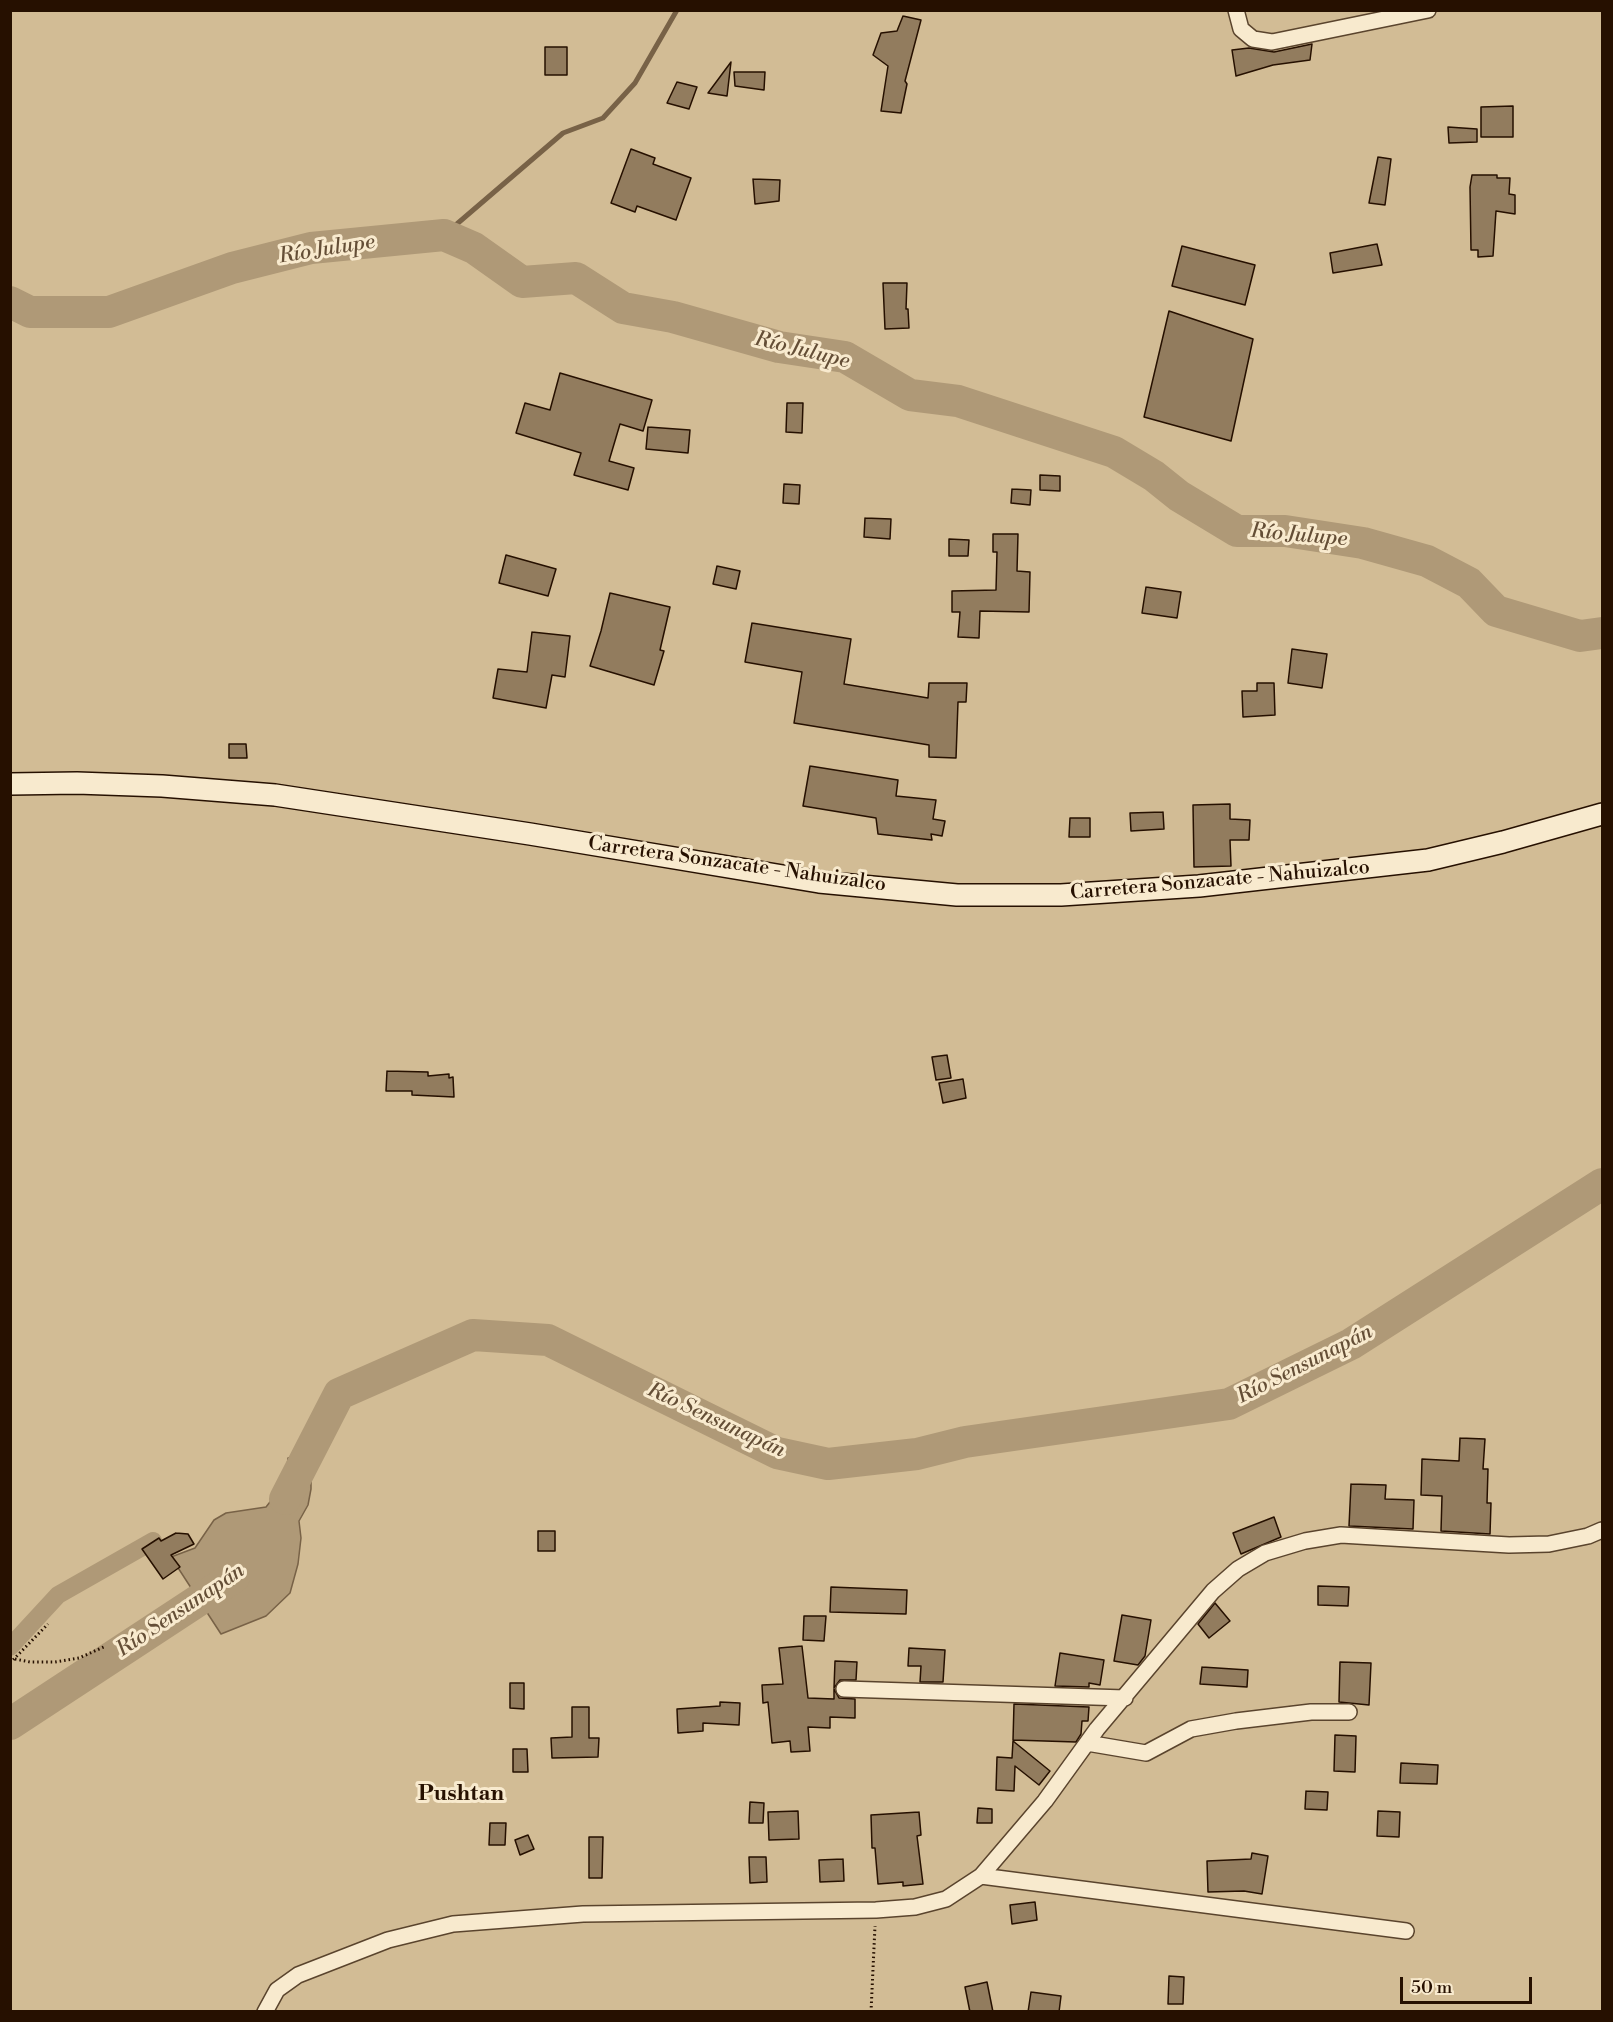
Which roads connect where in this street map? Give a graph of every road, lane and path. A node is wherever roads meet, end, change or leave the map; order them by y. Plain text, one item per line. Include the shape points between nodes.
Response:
1 (1236, 10) edge
2 (1428, 10) edge
3 (10, 784) edge
4 (1602, 814) edge
5 (1602, 1530) edge
6 (48, 1624) dead end
7 (106, 1646) dead end
8 (15, 1659) junction
9 (10, 1663) edge
10 (844, 1689) dead end
11 (1125, 1698) junction
12 (1349, 1712) dead end
13 (1088, 1743) junction
14 (981, 1876) junction
15 (876, 1910) junction
16 (1406, 1931) dead end
17 (265, 2012) edge
18 (871, 2012) edge

1 - 2 street via 1241,29 1253,39 1272,42
3 - 4 street, Carretera Sonzacate - Nahuizalco via 162,786 275,795 819,882 957,895 1062,896 1199,886 1428,860
5 - 11 street via 1549,1544 1509,1545 1341,1535 1265,1553 1238,1569 1213,1591
6 - 8 path
7 - 8 path via 79,1658 55,1662
8 - 9 path
10 - 11 street
11 - 13 street
12 - 13 street via 1311,1712 1191,1729 1146,1753
13 - 14 street
14 - 15 street via 946,1899 915,1907
14 - 16 street
15 - 17 street via 583,1914 453,1924 388,1940 298,1975 277,1989
15 - 18 path

